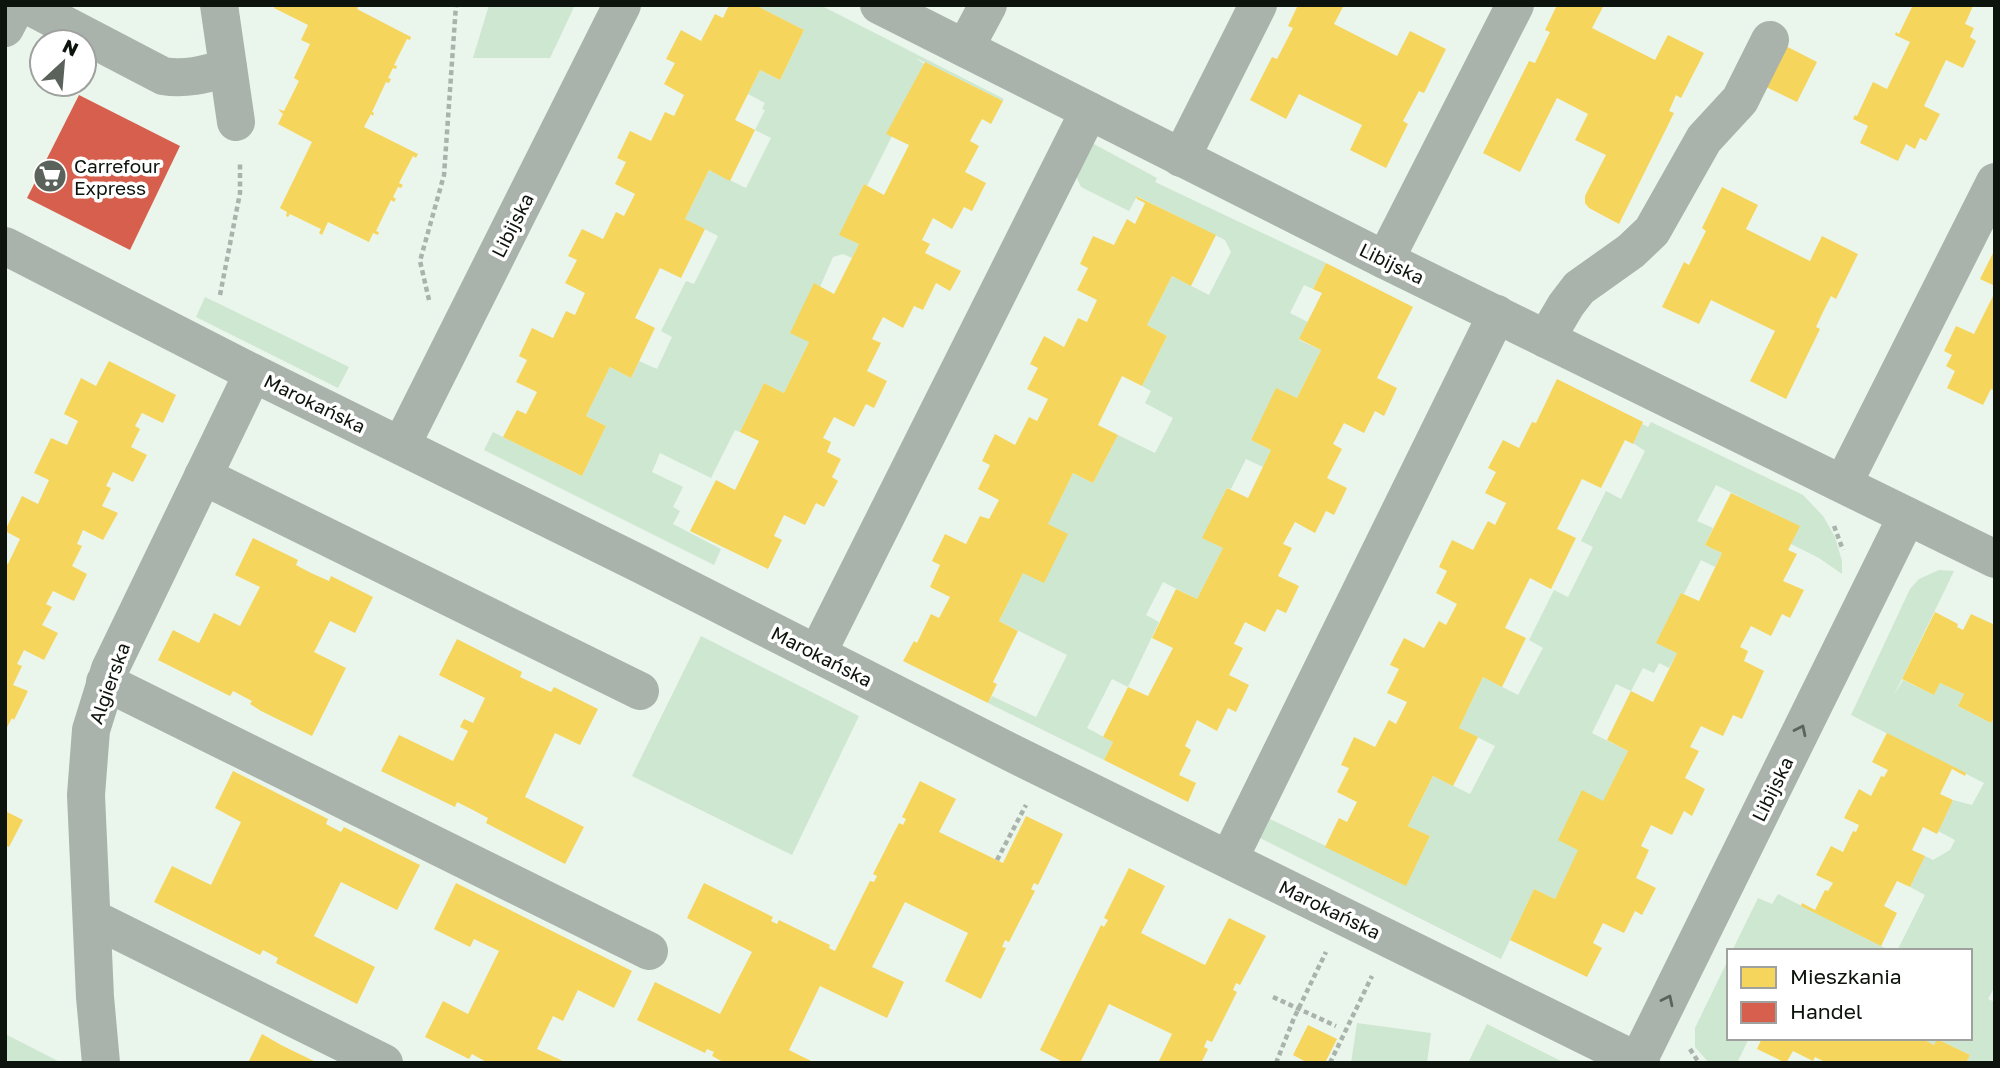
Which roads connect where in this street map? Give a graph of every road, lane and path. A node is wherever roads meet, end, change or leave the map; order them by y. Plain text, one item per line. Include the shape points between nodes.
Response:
1 (17, 5) edge
2 (27, 5) edge
3 (219, 5) edge
4 (456, 5) edge
5 (622, 5) edge
6 (879, 5) edge
7 (988, 5) edge
8 (1258, 5) edge
9 (1515, 5) edge
10 (5, 28) edge
11 (1770, 40) dead end
12 (965, 48) junction
13 (228, 68) junction
14 (1089, 111) junction
15 (236, 122) joint
16 (1181, 158) junction
17 (1995, 181) edge
18 (5, 246) edge
19 (1385, 260) junction
20 (220, 295) dead end
21 (430, 306) dead end
22 (1497, 314) junction
23 (1546, 339) junction
24 (253, 373) junction
25 (402, 444) junction
26 (203, 476) junction
27 (1843, 484) junction
28 (1907, 516) junction
29 (1833, 521) dead end
30 (1844, 554) dead end
31 (1995, 559) edge
32 (817, 654) junction
33 (105, 682) junction
34 (640, 691) dead end
35 (1031, 796) dead end
36 (1229, 859) junction
37 (997, 860) dead end
38 (92, 918) junction
39 (649, 951) dead end
40 (1324, 958) dead end
41 (1376, 968) dead end
42 (1273, 997) dead end
43 (1299, 1008) junction
44 (1336, 1026) dead end
45 (1639, 1062) edge
46 (101, 1063) edge
47 (384, 1063) edge
48 (1276, 1063) edge
49 (1330, 1063) edge

1 - 10 street
2 - 13 street via 163,76 196,77
3 - 13 street
4 - 21 path via 444,175 420,261
5 - 25 street, Libijska
6 - 12 street, Libijska
7 - 12 street
8 - 16 street
9 - 19 street
11 - 23 street via 1740,100 1704,139 1652,231 1579,288
12 - 14 street, Libijska
13 - 15 street
14 - 16 street, Libijska
14 - 32 street
15 - 20 path via 241,138 240,193
16 - 19 street, Libijska
17 - 27 street
18 - 24 street, Marokańska
19 - 22 street, Libijska
22 - 23 street, Libijska
22 - 36 street
23 - 27 street, Libijska
24 - 25 street, Marokańska
24 - 26 street, Algierska
25 - 32 street, Marokańska
26 - 33 street, Algierska
26 - 34 street
27 - 28 street, Libijska
28 - 31 street, Libijska
45 -> 28 street, Libijska
29 - 30 path
32 - 36 street, Marokańska
33 - 38 street, Algierska via 91,730 86,795
33 - 39 street
35 - 37 path
36 - 45 street, Marokańska
38 - 46 street, Algierska
38 - 47 street
40 - 43 path
41 - 49 path
42 - 43 path
43 - 44 path
43 - 48 path

